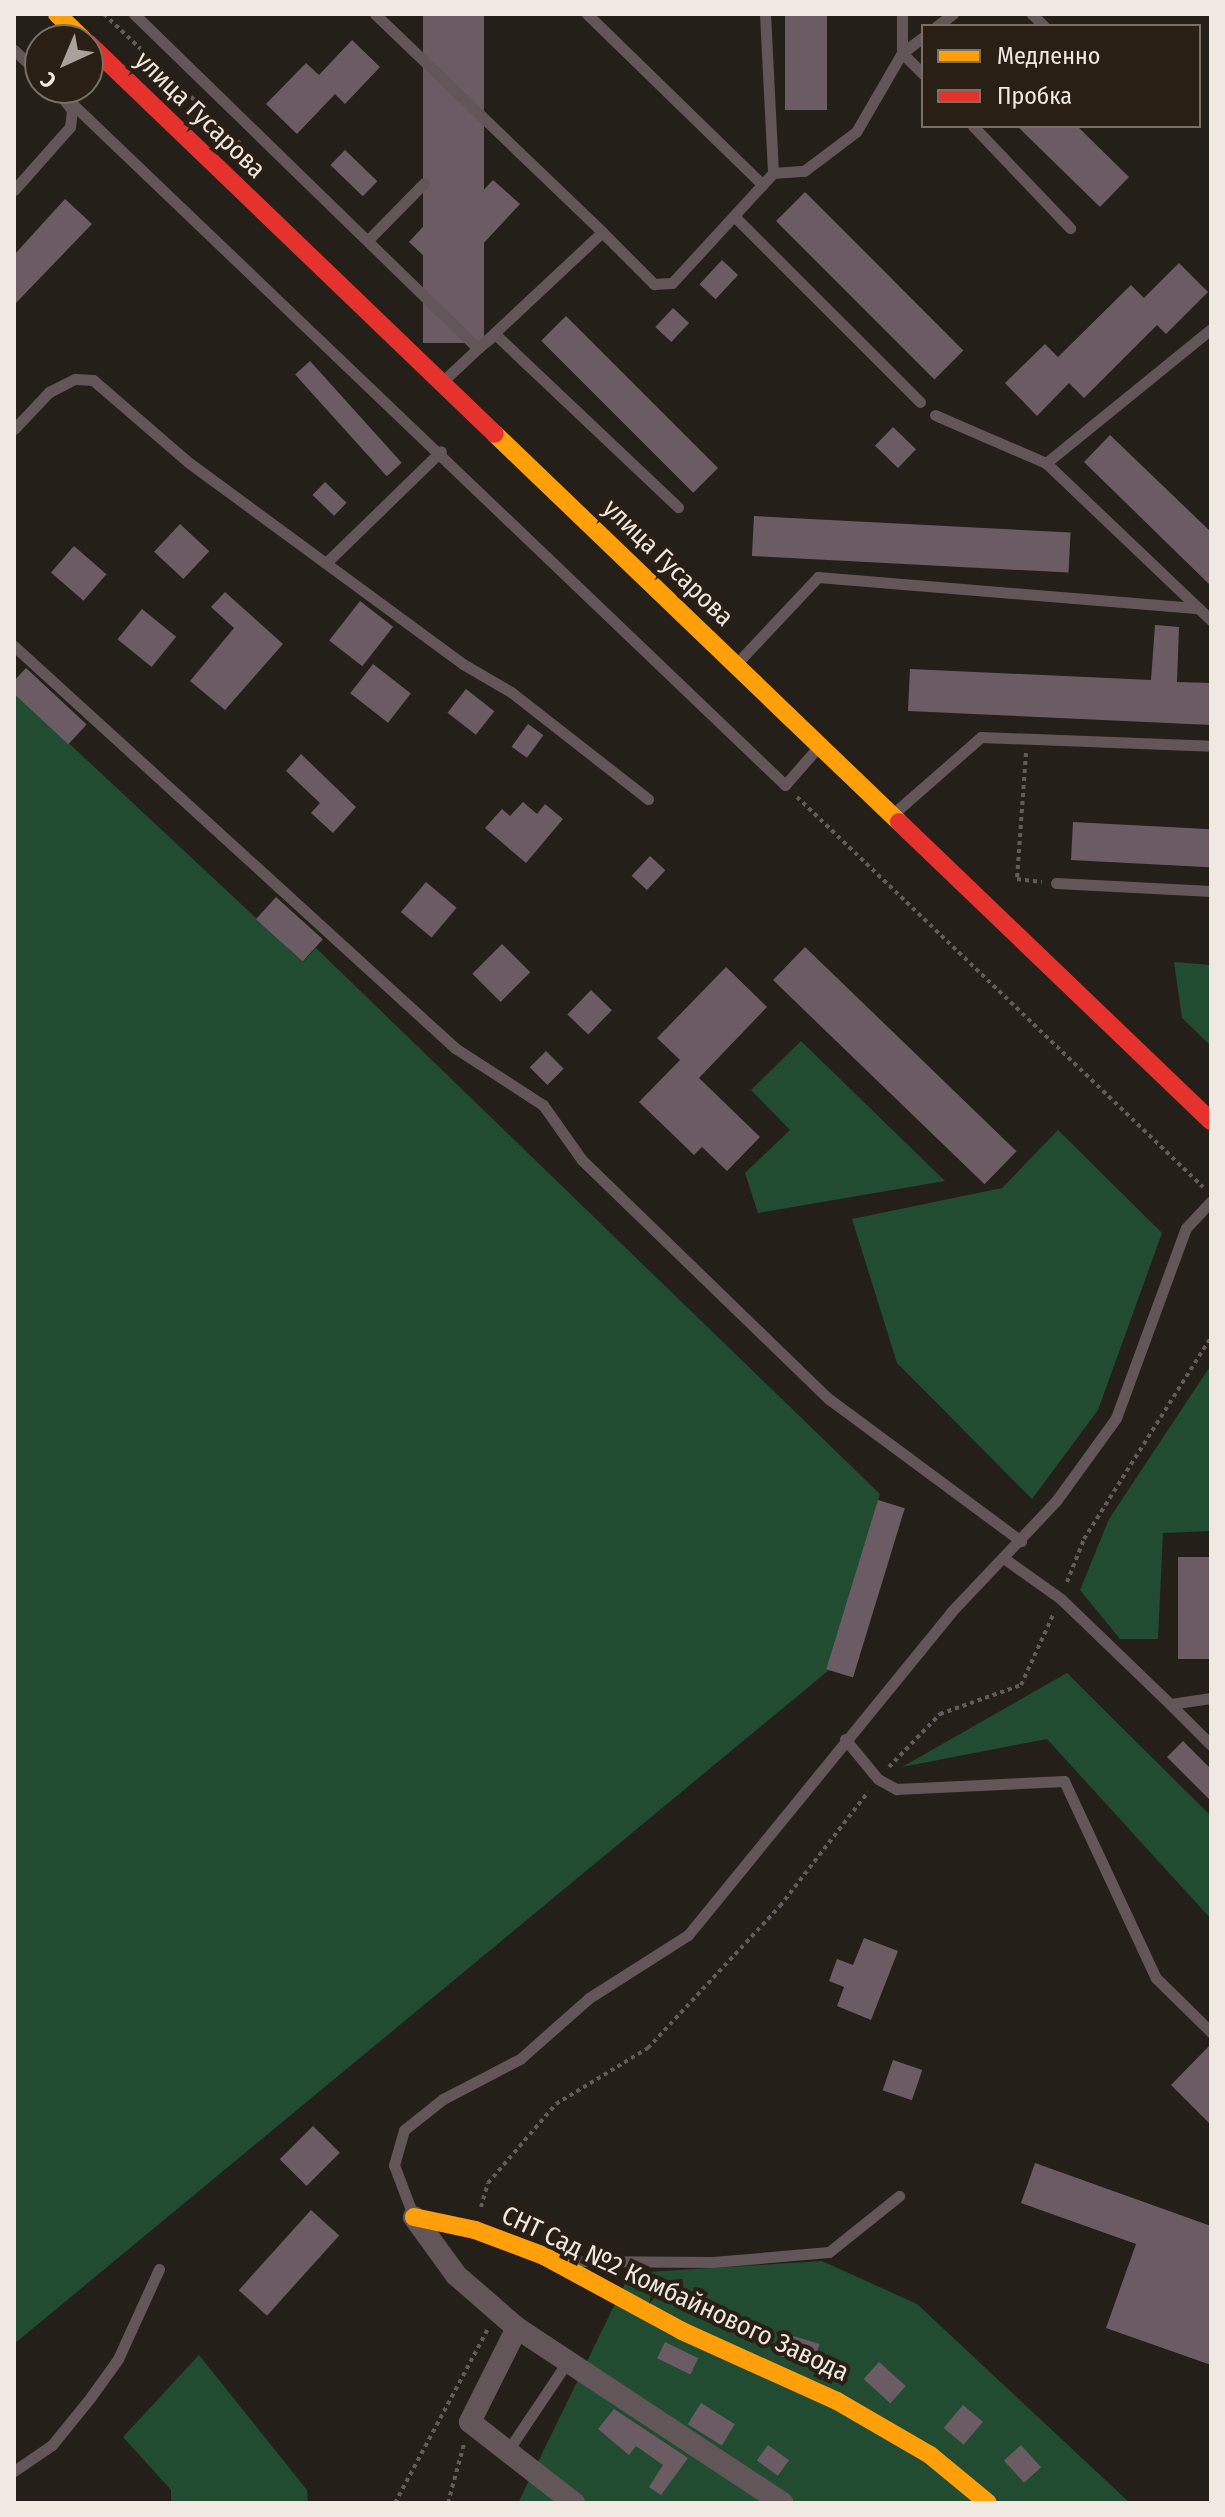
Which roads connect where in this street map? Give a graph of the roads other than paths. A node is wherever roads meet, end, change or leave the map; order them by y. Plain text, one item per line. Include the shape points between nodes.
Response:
1 (134, 14) edge
2 (375, 14) edge
3 (587, 14) edge
4 (765, 14) edge
5 (902, 14) edge
6 (921, 39) edge
7 (902, 53) junction
8 (104, 59) edge
9 (921, 72) edge
10 (68, 104) edge
11 (72, 104) edge
12 (975, 128) edge
13 (773, 173) junction
14 (424, 183) dead end
15 (763, 185) junction
16 (14, 190) edge
17 (734, 216) junction
18 (1070, 228) dead end
19 (602, 232) junction
20 (370, 238) junction
21 (1211, 329) edge
22 (495, 334) junction
23 (478, 348) junction
24 (441, 383) junction
25 (920, 402) dead end
26 (935, 415) dead end
27 (14, 429) edge
28 (441, 451) junction
29 (1046, 463) junction
30 (678, 507) dead end
31 (329, 560) junction
32 (1199, 608) junction
33 (1211, 620) edge
34 (14, 646) edge
35 (736, 664) junction
36 (819, 746) junction
37 (1211, 746) edge
38 (648, 799) dead end
39 (891, 816) junction
40 (1056, 883) road end
41 (1211, 891) edge
42 (1211, 1121) edge
43 (1211, 1201) edge
44 (1021, 1541) junction
45 (1005, 1559) junction
46 (1211, 1698) edge
47 (1170, 1704) junction
48 (845, 1739) junction
49 (1211, 1745) edge
50 (1211, 2032) edge
51 (899, 2196) dead end
52 (414, 2217) junction
53 (544, 2256) junction
54 (159, 2269) dead end
55 (517, 2328) junction
56 (568, 2361) junction
57 (509, 2449) junction
58 (14, 2471) edge
59 (574, 2503) edge
60 (782, 2503) edge
61 (988, 2503) edge

1 - 20 lane
2 - 19 lane
3 - 15 lane
4 - 13 lane
5 - 7 lane
6 - 7 lane
7 - 9 lane
7 - 13 lane via 856,132 804,171
8 - 24 street, улица Гусарова
10 - 16 lane via 70,127
11 - 28 lane
12 - 18 lane
13 - 15 lane
14 - 20 lane
15 - 17 lane
17 - 19 lane via 672,283 654,284
17 - 25 lane
19 - 22 lane
20 - 23 lane
21 - 29 lane
22 - 23 lane
22 - 30 lane
23 - 24 lane
24 - 35 street, улица Гусарова
26 - 29 lane
27 - 31 lane via 49,392 75,379 93,380 188,462
28 - 31 lane
28 - 36 lane via 785,785
29 - 32 lane
31 - 38 lane
32 - 33 lane
32 - 35 lane via 818,577
34 - 44 lane via 455,1048 543,1105 582,1160 829,1399
35 - 36 street, улица Гусарова
36 - 39 street, улица Гусарова
37 - 39 lane via 981,737
39 - 42 street, улица Гусарова
40 - 41 lane
43 - 44 lane via 1186,1228 1116,1418
44 - 45 lane
45 - 47 lane via 1061,1599
45 - 48 lane via 951,1612
46 - 47 lane
47 - 49 lane
48 - 50 lane via 878,1779 896,1789 1064,1781 1156,1978
48 - 52 lane via 733,1886 688,1935 589,1998 520,2059 443,2099 404,2130 394,2165
51 - 53 lane via 829,2252 713,2262 586,2263
52 - 53 street, СНТ Сад №2 Комбайнового Завода via 475,2230
52 - 55 street via 456,2275
53 - 61 street, СНТ Сад №2 Комбайнового Завода via 682,2331 837,2401 930,2455
54 - 58 lane via 118,2359 52,2445
55 - 56 street
55 - 57 street via 470,2422
56 - 57 lane
56 - 60 street
57 - 59 street

